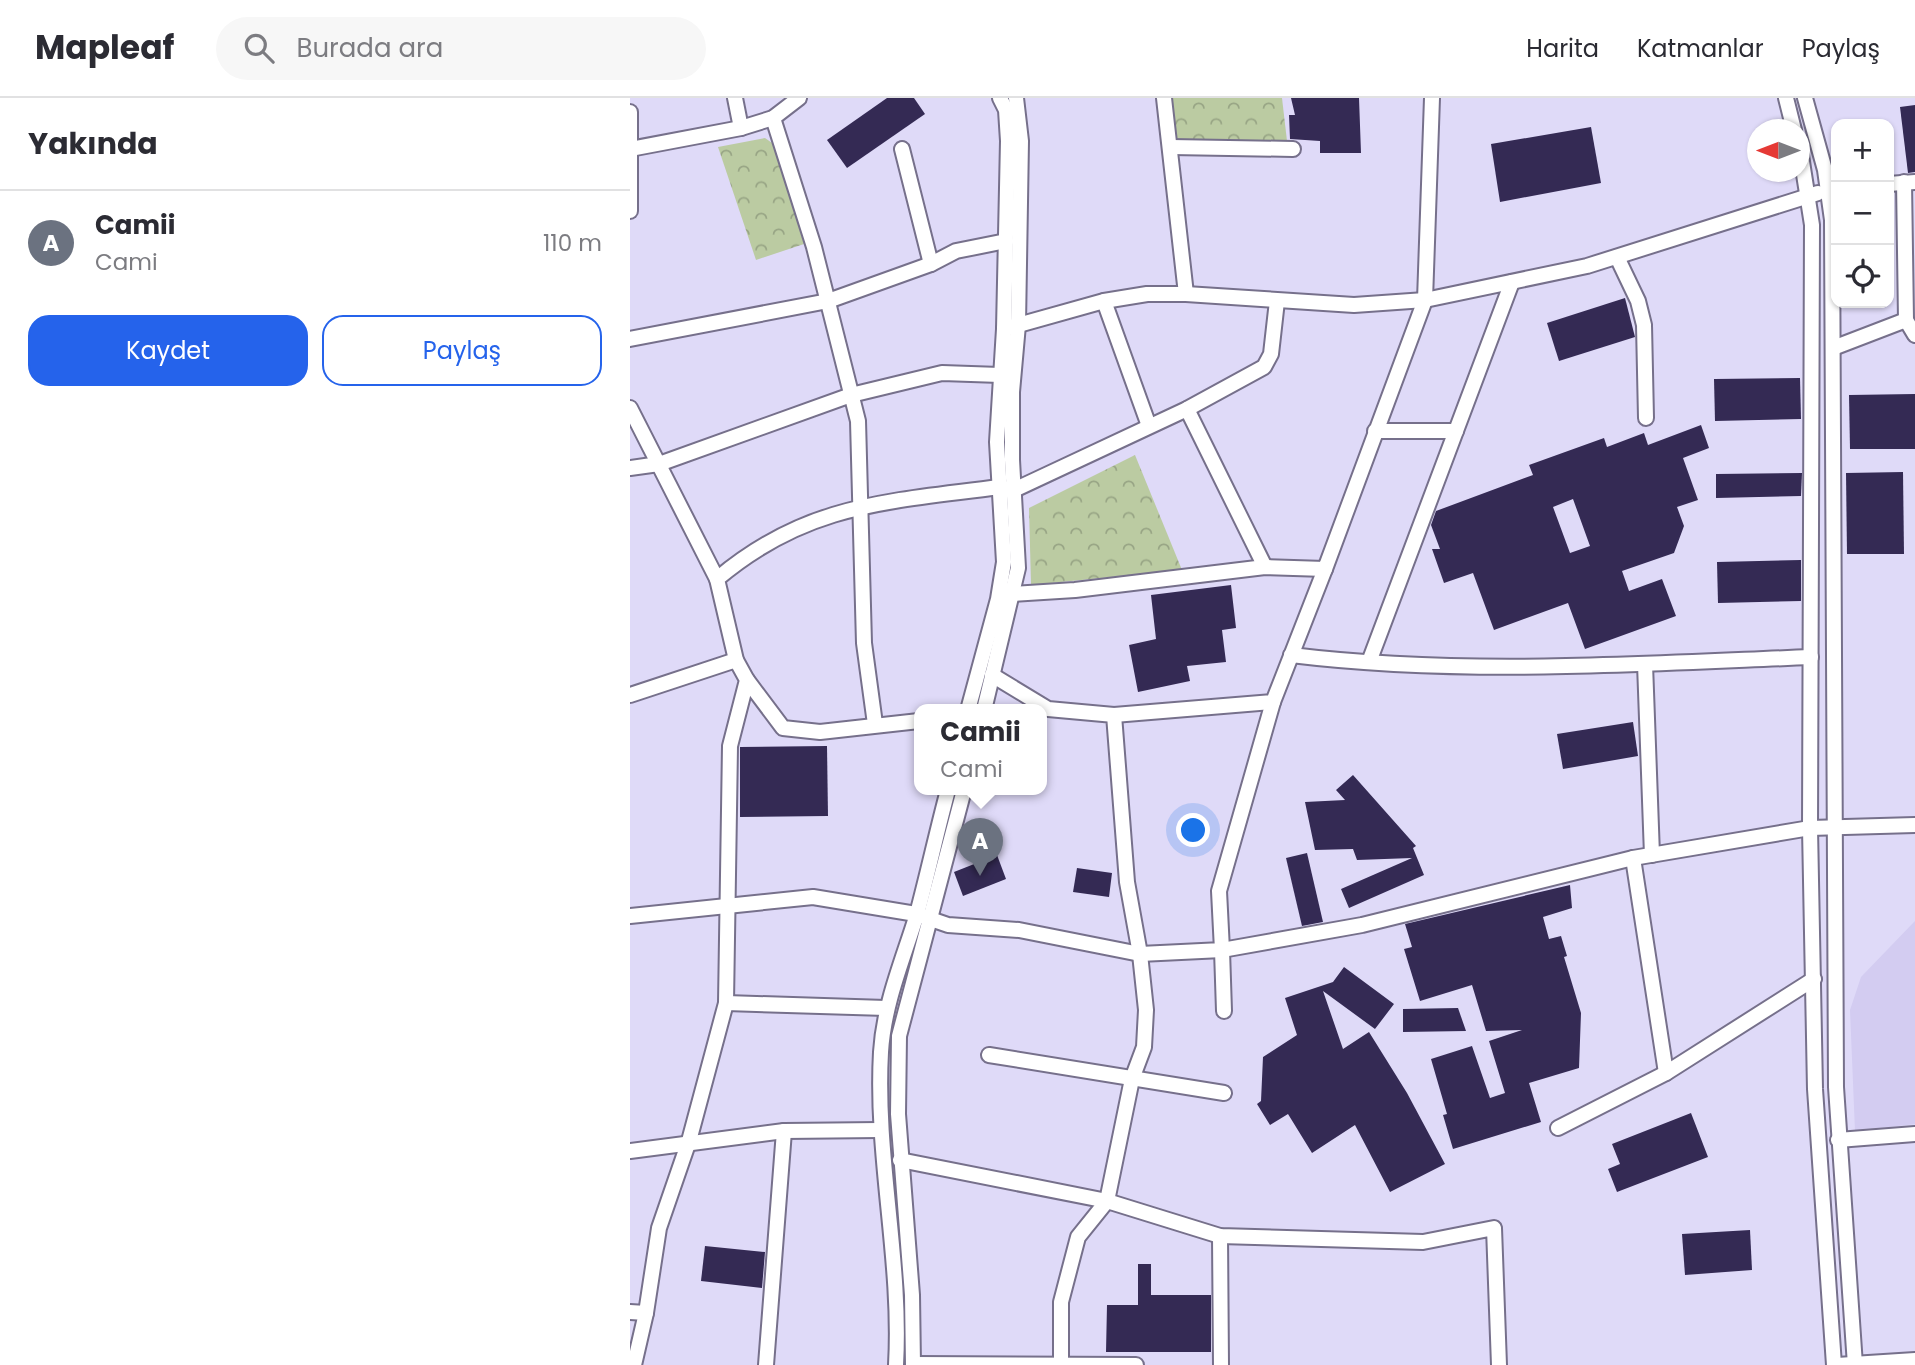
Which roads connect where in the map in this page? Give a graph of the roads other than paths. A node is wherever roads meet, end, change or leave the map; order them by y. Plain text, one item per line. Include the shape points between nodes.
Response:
1 (735, 98) edge
2 (799, 98) edge
3 (1000, 98) edge
4 (1016, 98) edge
5 (1164, 98) edge
6 (1432, 98) edge
7 (1786, 98) edge
8 (1805, 98) edge
9 (630, 112) edge
10 (773, 118) junction
11 (1791, 119) edge
12 (741, 128) junction
13 (1171, 147) junction
14 (631, 149) edge
15 (902, 149) dead end
16 (1293, 149) dead end
17 (1806, 182) edge
18 (1910, 182) edge
19 (1831, 184) edge
20 (1831, 191) edge
21 (1809, 195) junction
22 (630, 211) edge
23 (1006, 241) junction
24 (1833, 245) edge
25 (1617, 257) junction
26 (931, 264) junction
27 (1512, 282) junction
28 (1186, 294) junction
29 (1425, 300) junction
30 (1104, 301) junction
31 (1277, 301) junction
32 (828, 302) junction
33 (1906, 320) junction
34 (1011, 327) junction
35 (1915, 335) edge
36 (630, 339) edge
37 (1833, 348) junction
38 (1000, 375) junction
39 (851, 395) junction
40 (630, 408) edge
41 (1187, 409) junction
42 (1646, 418) dead end
43 (1149, 426) junction
44 (1375, 431) junction
45 (1456, 431) junction
46 (659, 464) junction
47 (630, 468) edge
48 (1006, 489) junction
49 (863, 505) junction
50 (1265, 566) junction
51 (1325, 569) junction
52 (717, 579) junction
53 (1013, 594) junction
54 (1291, 654) junction
55 (1811, 657) junction
56 (736, 660) junction
57 (1369, 662) junction
58 (1645, 664) junction
59 (992, 675) junction
60 (747, 680) junction
61 (630, 695) edge
62 (1273, 702) junction
63 (970, 704) edge
64 (985, 704) edge
65 (1040, 704) edge
66 (1047, 708) edge
67 (1114, 715) junction
68 (914, 721) edge
69 (875, 724) junction
70 (947, 795) edge
71 (963, 795) edge
72 (1915, 825) edge
73 (1811, 828) junction
74 (1833, 829) junction
75 (1652, 855) junction
76 (1633, 858) junction
77 (729, 905) junction
78 (916, 914) junction
79 (630, 916) edge
80 (932, 920) junction
81 (1222, 950) junction
82 (1140, 954) junction
83 (1814, 979) junction
84 (726, 1003) junction
85 (886, 1008) junction
86 (1224, 1011) dead end
87 (989, 1055) dead end
88 (1666, 1073) junction
89 (1132, 1079) junction
90 (1224, 1093) dead end
91 (1558, 1128) dead end
92 (880, 1130) junction
93 (784, 1131) junction
94 (1915, 1134) edge
95 (1838, 1140) junction
96 (689, 1141) junction
97 (630, 1150) edge
98 (900, 1160) junction
99 (1107, 1201) junction
100 (1220, 1236) junction
101 (630, 1312) edge
102 (646, 1313) junction
103 (1915, 1360) edge
104 (913, 1364) edge
105 (1855, 1364) edge
106 (634, 1365) edge
107 (766, 1365) edge
108 (896, 1365) edge
109 (1061, 1365) edge
110 (1136, 1365) edge
111 (1221, 1365) edge
112 (1499, 1365) edge
113 (1836, 1365) edge

1 - 12 street
2 - 10 street
3 - 23 street via 1009,141
4 - 34 street via 1021,141
5 - 13 street
6 - 29 street
7 - 11 street
8 - 19 street
9 - 14 street
10 - 12 street
10 - 32 street
12 - 14 street
13 - 16 street
13 - 28 street
14 - 22 street
15 - 26 street
17 - 21 street
18 - 33 street
20 - 21 street
21 - 25 street
21 - 55 street
23 - 26 street via 956,251
23 - 34 street
24 - 37 street
25 - 27 street
25 - 42 street via 1644,325
26 - 32 street
27 - 29 street
27 - 45 street
28 - 30 street
28 - 31 street
29 - 31 street via 1354,305
29 - 44 street
30 - 34 street
30 - 43 street
31 - 41 street via 1271,354 1264,367
32 - 36 street
32 - 39 street
33 - 35 street
33 - 37 street
34 - 38 street
34 - 48 street
37 - 74 street
38 - 39 street via 942,373
38 - 48 street
39 - 46 street
39 - 49 street via 858,421
40 - 46 street
41 - 43 street
41 - 50 street
43 - 48 street
44 - 45 street
44 - 51 street
45 - 57 street
46 - 47 street
46 - 52 street
48 - 49 street
48 - 53 street via 1018,543
48 - 63 street via 1002,574
49 - 52 street via 791,528 744,556
49 - 69 street via 864,643
50 - 51 street
50 - 53 street
51 - 54 street
52 - 56 street
53 - 59 street
54 - 57 street
54 - 62 street
55 - 58 street
55 - 73 street
56 - 60 street
56 - 61 street
57 - 58 street via 1551,667
58 - 75 street
59 - 64 street
59 - 65 street
60 - 69 street via 783,727 820,732
60 - 77 street via 730,746
62 - 67 street
62 - 81 street via 1219,891
66 - 67 street
67 - 82 street via 1127,882
68 - 69 street
70 - 78 street
71 - 80 street
72 - 74 street
73 - 74 street
73 - 75 street
73 - 83 street
74 - 95 street
75 - 76 street
76 - 81 street via 1362,925
76 - 88 street
77 - 78 street via 813,897
77 - 79 street
77 - 84 street
78 - 80 street
78 - 85 street
80 - 82 street via 1019,930
80 - 98 street via 899,1035
81 - 82 street
81 - 86 street
82 - 89 street via 1146,1010 1143,1047
83 - 88 street
83 - 113 street via 1815,1089
84 - 85 street
84 - 96 street
85 - 92 street
87 - 89 street
88 - 91 street
89 - 90 street
89 - 99 street
92 - 93 street
92 - 108 street via 898,1329
93 - 96 street
93 - 107 street
94 - 95 street
95 - 105 street
96 - 97 street
96 - 102 street via 659,1228
98 - 99 street
98 - 104 street
99 - 100 street
99 - 109 street via 1078,1237 1061,1302
100 - 111 street
100 - 112 street via 1423,1242 1494,1228
101 - 102 street
102 - 106 street
103 - 105 street
104 - 109 street
105 - 113 street
109 - 110 street

